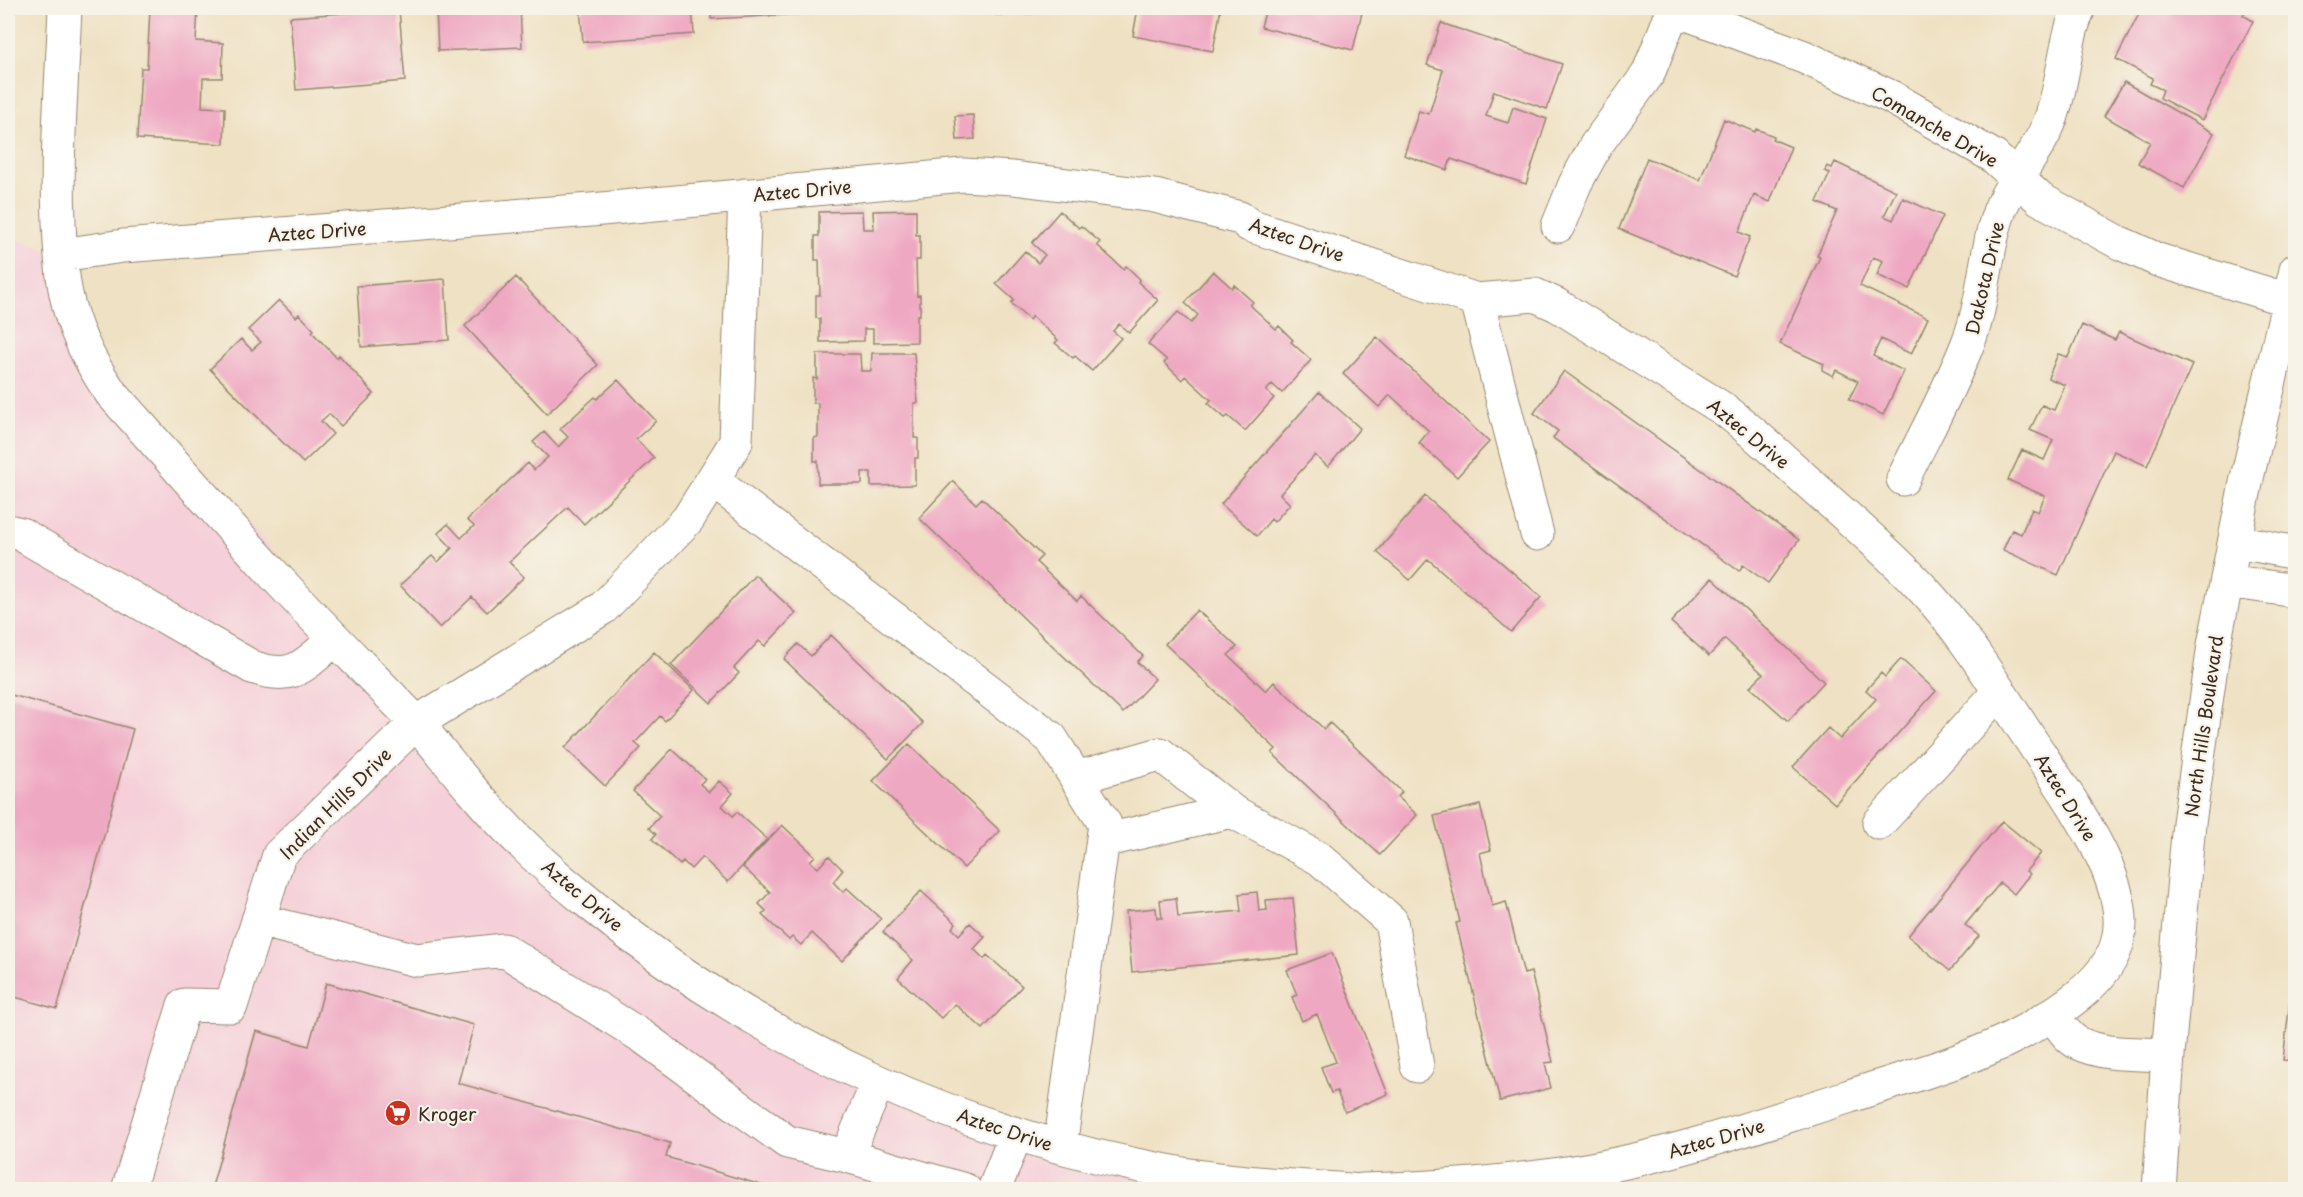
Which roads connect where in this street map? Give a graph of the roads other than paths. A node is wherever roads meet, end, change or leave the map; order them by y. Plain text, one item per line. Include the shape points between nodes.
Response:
1 (65, 8) edge
2 (1673, 8) edge
3 (2079, 8) edge
4 (2018, 179) junction
5 (745, 195) junction
6 (1558, 226) dead end
7 (61, 255) junction
8 (2292, 285) edge
9 (1477, 300) junction
10 (1903, 479) dead end
11 (712, 480) junction
12 (8, 531) edge
13 (1537, 534) dead end
14 (2235, 541) junction
15 (2295, 553) edge
16 (2227, 581) junction
17 (2295, 591) edge
18 (335, 639) junction
19 (1999, 692) junction
20 (416, 723) junction
21 (1076, 778) junction
22 (1232, 811) junction
23 (1879, 824) dead end
24 (1103, 841) junction
25 (258, 920) junction
26 (2053, 1014) junction
27 (2168, 1055) junction
28 (1417, 1066) dead end
29 (878, 1082) junction
30 (1016, 1134) junction
31 (1060, 1147) junction
32 (847, 1156) junction
33 (1440, 1189) edge
34 (128, 1190) edge
35 (965, 1190) edge
36 (994, 1190) edge
37 (1351, 1190) edge
38 (1362, 1190) edge
39 (2159, 1190) edge

1 - 7 street, Aztec Drive via 57,180
2 - 4 street, Comanche Drive via 1804,57 1891,97 1993,156
2 - 6 street via 1648,74 1596,145
3 - 4 street, Dakota Drive via 2054,110
4 - 8 street, Comanche Drive via 2040,199 2158,260
4 - 10 street, Dakota Drive via 1997,218 1982,300 1968,343
5 - 7 street, Aztec Drive via 123,246
5 - 9 street, Aztec Drive via 963,175 1155,196 1240,218 1249,225
5 - 11 street, Indian Hills Drive via 736,442
7 - 18 street, Aztec Drive via 66,295 79,333 111,393
8 - 14 street, North Hills Boulevard
9 - 13 street
9 - 19 street, Aztec Drive via 1535,295 1725,410 1919,585 1944,613
11 - 20 street, Indian Hills Drive via 688,519 603,608
11 - 21 street via 1051,738
12 - 18 street via 21,534 252,667 272,674 298,669
14 - 15 street
14 - 16 street, North Hills Boulevard
16 - 17 street
16 - 27 street, North Hills Boulevard via 2189,823
18 - 20 street, Aztec Drive
19 - 23 street
19 - 26 street, Aztec Drive via 2090,830 2116,894 2120,936 2114,955 2087,988
20 - 25 street, Indian Hills Drive via 279,855
20 - 29 street, Aztec Drive via 475,794 587,902 663,961 731,1005 814,1052
21 - 22 street via 1160,754
21 - 24 street via 1106,824
22 - 24 street
22 - 28 street via 1320,859 1391,921
24 - 31 street
25 - 32 street via 417,960 504,950 643,1037 787,1142
25 - 34 street, Indian Hills Drive via 231,1006 184,1005
26 - 27 street via 2076,1042 2096,1050
26 - 33 street, Aztec Drive via 2013,1037 1943,1065 1690,1148 1582,1171
27 - 39 street, North Hills Boulevard
29 - 30 street, Aztec Drive
29 - 32 street
30 - 31 street, Aztec Drive
30 - 36 street
31 - 37 street, Aztec Drive via 1186,1175
32 - 35 street
33 - 38 street, Aztec Drive

